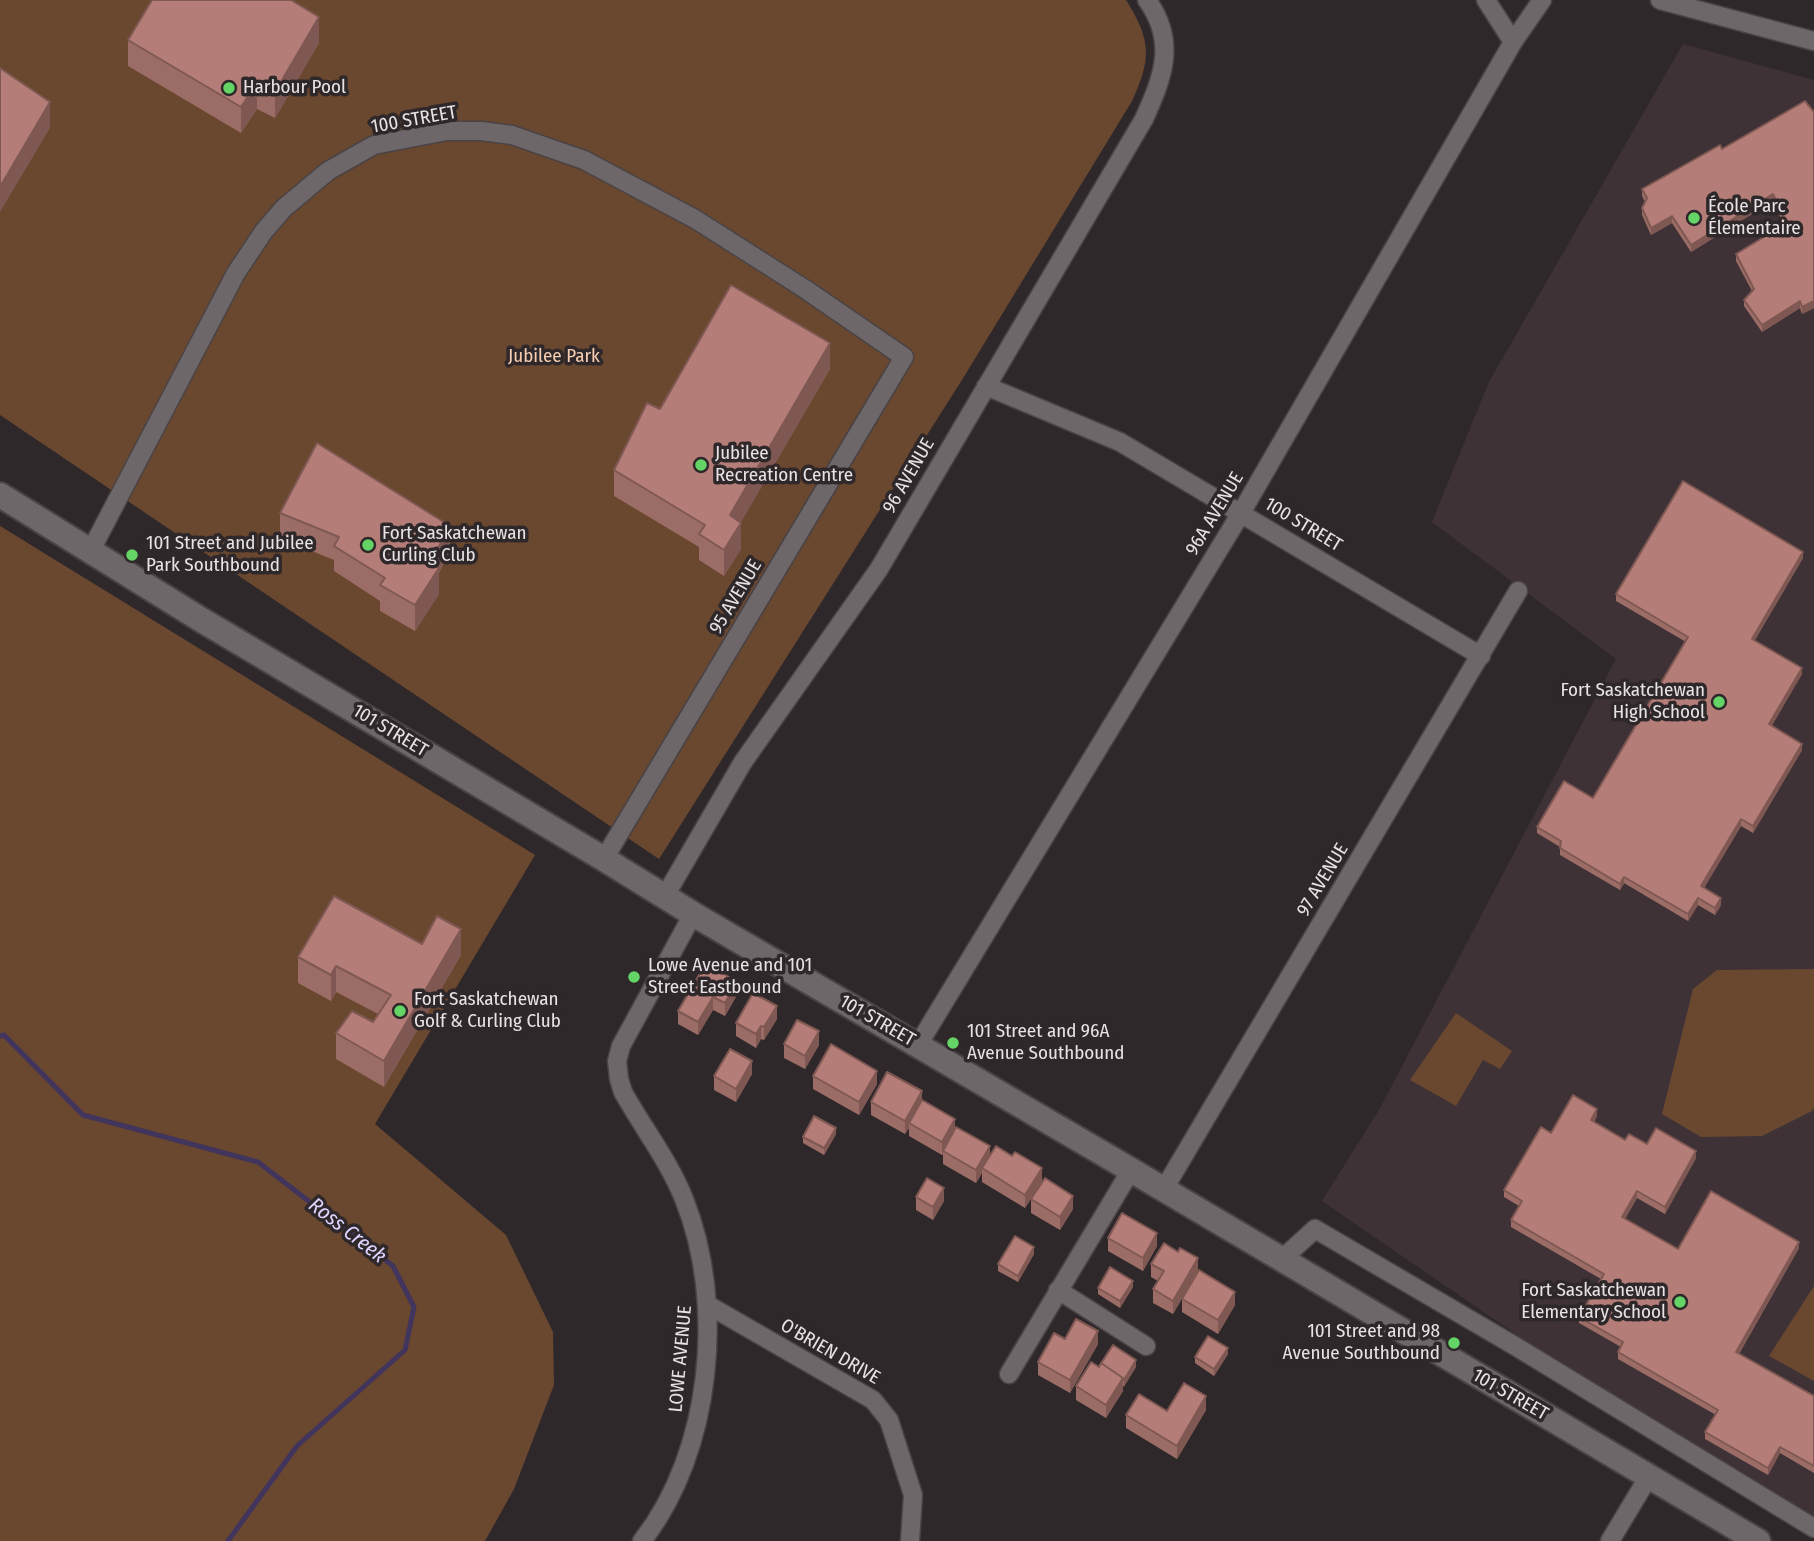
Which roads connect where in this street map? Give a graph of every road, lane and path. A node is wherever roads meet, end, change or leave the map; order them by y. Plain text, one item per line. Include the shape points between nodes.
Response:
1 (1147, 0) edge
2 (1486, 0) edge
3 (1542, 0) edge
4 (1660, 0) edge
5 (1513, 41) junction
6 (1814, 41) edge
7 (904, 358) joint
8 (986, 386) junction
9 (0, 495) edge
10 (1241, 513) junction
11 (90, 552) junction
12 (1518, 591) dead end
13 (1481, 656) junction
14 (604, 859) junction
15 (665, 896) junction
16 (693, 914) junction
17 (918, 1045) junction
18 (1131, 1170) junction
19 (1164, 1189) junction
20 (1281, 1260) junction
21 (1058, 1290) junction
22 (708, 1305) junction
23 (1146, 1346) dead end
24 (1009, 1374) dead end
25 (1649, 1476) junction
26 (1814, 1528) edge
27 (642, 1541) edge
28 (910, 1541) edge
29 (1610, 1541) edge
30 (1758, 1541) edge

1 - 8 street, 96 AVENUE via 1164,41 1165,62 1156,91 1144,119
2 - 5 street
3 - 5 street, 96A AVENUE
4 - 6 street
5 - 10 street, 96A AVENUE
7 - 11 street, 100 STREET via 695,219 584,160 512,135 481,131 447,131 374,145 319,178 291,200 264,231 236,273
7 - 14 street, 95 AVENUE
8 - 10 street, 100 STREET via 1120,442
8 - 15 street, 96 AVENUE via 879,569 743,762
9 - 11 street, 101 STREET
10 - 13 street, 100 STREET
10 - 17 street, 96A AVENUE
11 - 14 street, 101 STREET
12 - 13 street, 97 AVENUE
13 - 19 street, 97 AVENUE
14 - 15 street, 101 STREET
15 - 16 street, 101 STREET
16 - 17 street, 101 STREET
16 - 22 street, LOWE AVENUE via 628,1030 617,1061 623,1092 685,1201
17 - 18 street, 101 STREET
18 - 19 street, 101 STREET
18 - 21 street
19 - 20 street, 101 STREET
20 - 25 street, 101 STREET
20 - 26 street via 1315,1229
21 - 23 street
21 - 24 street
22 - 27 street, LOWE AVENUE via 702,1399 690,1447 671,1496
22 - 28 street, O'BRIEN DRIVE via 883,1409 913,1495
25 - 29 street
25 - 30 street, 101 STREET

